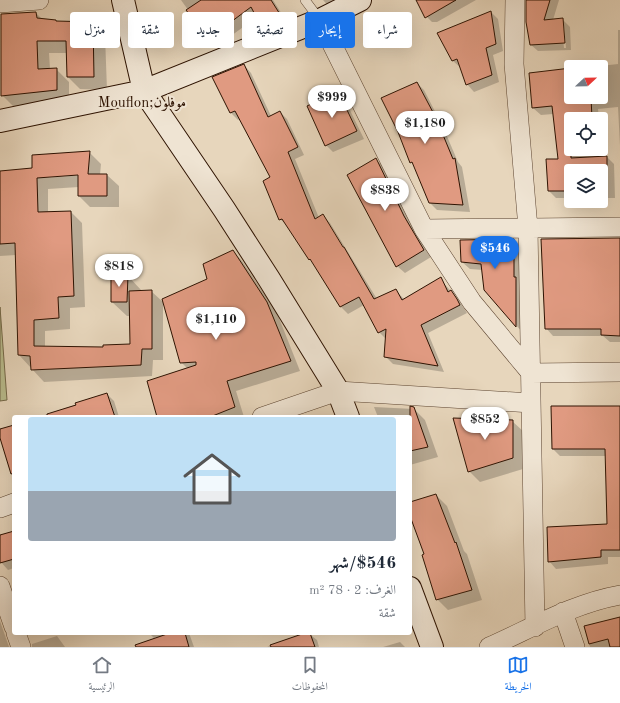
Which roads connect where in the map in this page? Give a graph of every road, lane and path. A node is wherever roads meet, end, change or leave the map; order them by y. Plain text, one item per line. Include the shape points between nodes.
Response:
1 (27, 0) edge
2 (123, 0) edge
3 (305, 0) edge
4 (360, 0) edge
5 (515, 0) edge
6 (0, 3) edge
7 (314, 12) edge
8 (336, 12) edge
9 (305, 26) edge
10 (334, 48) edge
11 (144, 91) junction
12 (0, 122) edge
13 (620, 227) edge
14 (528, 228) junction
15 (424, 229) junction
16 (620, 372) edge
17 (531, 373) junction
18 (338, 391) junction
19 (531, 403) junction
20 (268, 415) edge
21 (347, 415) edge
22 (12, 504) edge
23 (0, 508) edge
24 (0, 586) edge
25 (412, 593) edge
26 (620, 595) edge
27 (563, 612) junction
28 (12, 621) edge
29 (535, 626) junction
30 (17, 635) edge
31 (21, 647) edge
32 (432, 647) edge
33 (490, 647) edge
34 (575, 647) edge

1 - 6 street
2 - 11 street
3 - 7 lane
4 - 8 street
5 - 14 street via 514,64
9 - 11 street
10 - 15 street
11 - 12 street
11 - 18 street via 224,209
13 - 14 street
14 - 15 street
14 - 17 street
15 - 17 street via 472,302
16 - 17 street
17 - 19 street
18 - 19 street
18 - 20 street
18 - 21 street
19 - 29 street
22 - 23 street
24 - 28 street
25 - 32 street
26 - 27 street
27 - 29 street
27 - 34 street
29 - 33 street
30 - 31 street

